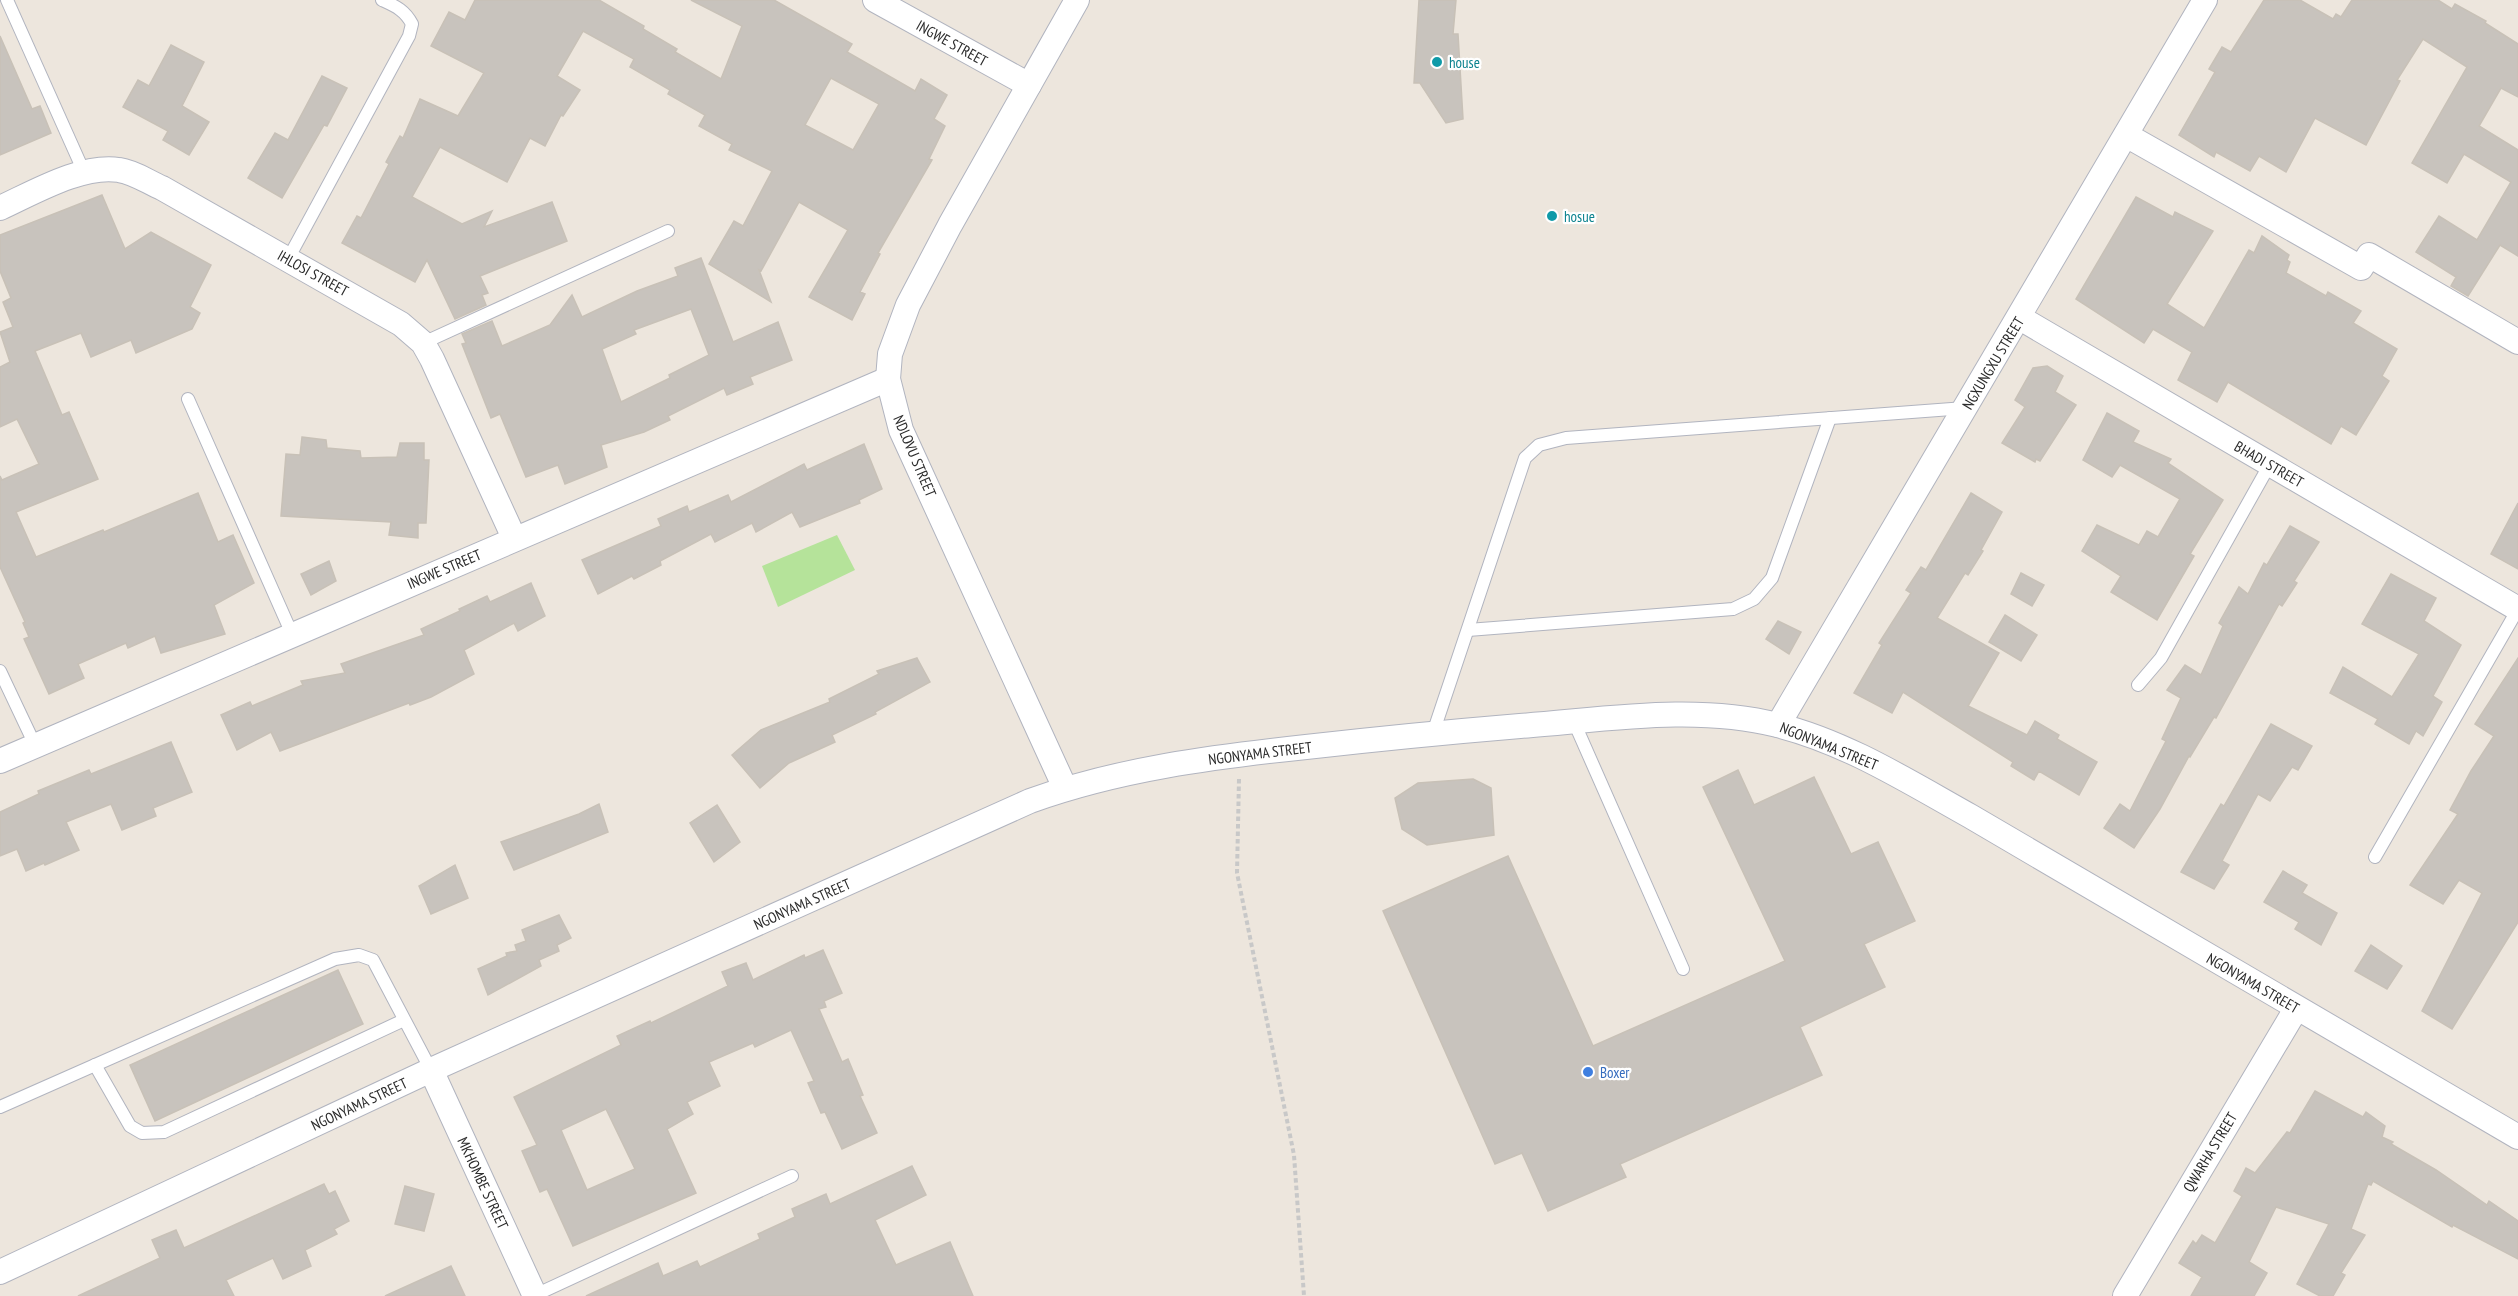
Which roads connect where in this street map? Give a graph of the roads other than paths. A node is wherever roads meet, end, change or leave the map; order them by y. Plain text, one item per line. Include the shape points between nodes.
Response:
1 (7, 0) edge
2 (382, 0) edge
3 (875, 0) edge
4 (1077, 0) edge
5 (2205, 0) edge
6 (1029, 85) junction
7 (2126, 135) junction
8 (84, 172) junction
9 (0, 208) edge
10 (668, 231) dead end
11 (288, 259) junction
12 (2020, 318) junction
13 (2518, 342) edge
14 (423, 344) junction
15 (888, 379) junction
16 (188, 399) dead end
17 (1966, 408) junction
18 (1830, 418) junction
19 (2270, 464) junction
20 (514, 538) junction
21 (2518, 609) edge
22 (1468, 630) junction
23 (292, 634) junction
24 (0, 671) edge
25 (2139, 685) dead end
26 (1574, 722) junction
27 (1778, 725) junction
28 (1433, 733) junction
29 (35, 745) junction
30 (0, 761) edge
31 (1065, 788) junction
32 (2375, 857) dead end
33 (1683, 969) dead end
34 (2296, 1009) junction
35 (404, 1020) junction
36 (95, 1065) junction
37 (431, 1070) junction
38 (0, 1107) edge
39 (2518, 1137) edge
40 (792, 1176) dead end
41 (0, 1272) edge
42 (535, 1296) edge
43 (2125, 1296) edge

1 - 8 lane
2 - 11 lane via 408,15 412,24 409,36
3 - 6 street, INGWE STREET
4 - 6 street, NDLOVU STREET
5 - 7 street, NGXUNGXU STREET
6 - 15 street, NDLOVU STREET via 908,304 890,354
7 - 12 street, NGXUNGXU STREET
7 - 13 street via 2361,268 2369,255
8 - 9 street, IHLOSI STREET
8 - 11 street, IHLOSI STREET via 121,170 138,176
10 - 14 lane
11 - 14 street, IHLOSI STREET via 401,324
12 - 17 street, NGXUNGXU STREET
12 - 19 street, BHADI STREET
14 - 20 street, IHLOSI STREET
15 - 20 street, INGWE STREET
15 - 31 street, NDLOVU STREET via 902,430
16 - 23 lane
17 - 18 lane
17 - 27 street, NGXUNGXU STREET
18 - 22 lane via 1772,578 1754,599 1733,609
18 - 22 lane via 1566,438 1539,445 1525,458
19 - 21 street, BHADI STREET
19 - 25 lane via 2161,658
20 - 23 street, INGWE STREET
21 - 32 lane
22 - 28 lane
23 - 29 street, INGWE STREET
24 - 29 lane
26 - 27 street, NGONYAMA STREET via 1697,716
26 - 28 street, NGONYAMA STREET
26 - 33 lane
27 - 34 street, NGONYAMA STREET via 1891,772
28 - 31 street, NGONYAMA STREET via 1239,754 1110,776
29 - 30 street, INGWE STREET
31 - 37 street, NGONYAMA STREET
34 - 39 street, NGONYAMA STREET
34 - 43 street, QWARHA STREET
35 - 36 lane via 373,960 358,955 335,959
35 - 36 lane via 164,1132 142,1132 130,1126
35 - 37 lane
36 - 38 lane
37 - 41 street, NGONYAMA STREET
37 - 42 street, MKHOMBE STREET
40 - 42 lane

